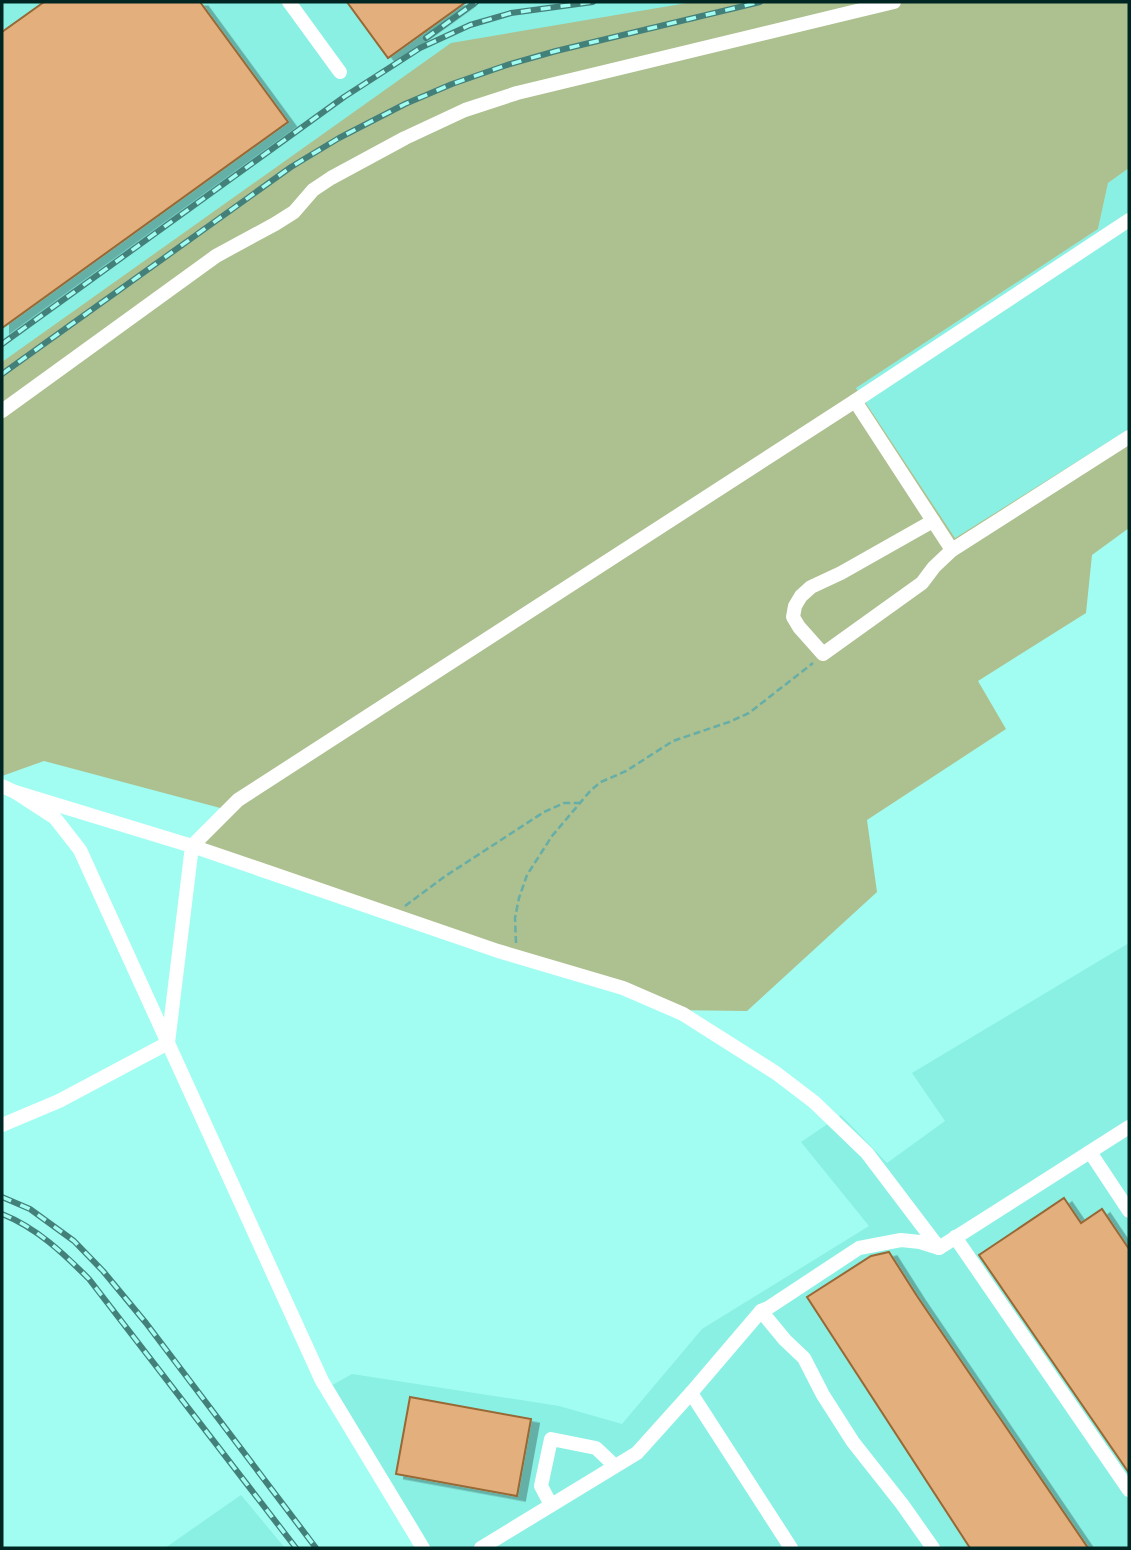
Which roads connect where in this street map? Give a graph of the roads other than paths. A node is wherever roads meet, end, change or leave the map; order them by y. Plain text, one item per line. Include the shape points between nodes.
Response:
1 (289, 2) edge
2 (894, 2) edge
3 (340, 72) dead end
4 (1129, 220) edge
5 (855, 401) junction
6 (2, 411) edge
7 (1129, 437) edge
8 (933, 522) junction
9 (952, 550) junction
10 (8, 789) edge
11 (192, 846) junction
12 (168, 1042) junction
13 (2, 1125) edge
14 (1129, 1127) edge
15 (1090, 1152) junction
16 (1129, 1211) edge
17 (956, 1237) junction
18 (939, 1248) junction
19 (761, 1311) junction
20 (691, 1393) junction
21 (615, 1466) junction
22 (1129, 1490) edge
23 (551, 1505) junction
24 (424, 1548) edge
25 (481, 1548) edge
26 (791, 1548) edge
27 (933, 1548) edge

1 - 3 lane
2 - 6 lane via 517,93 465,110 331,178 293,212 216,256
4 - 5 lane
5 - 8 lane
5 - 11 lane via 238,800
7 - 9 lane
8 - 9 lane
8 - 9 lane via 811,587 795,607 793,617 799,627 823,654 922,583
10 - 11 lane
10 - 12 lane via 55,818 80,850
11 - 12 lane
11 - 18 lane via 623,988 683,1014 814,1102 867,1153
12 - 13 lane via 59,1101
12 - 24 lane via 322,1381
14 - 15 lane
15 - 16 lane
15 - 17 lane
17 - 18 lane
17 - 22 lane
18 - 19 lane via 901,1240 859,1248
19 - 20 lane
19 - 27 lane via 804,1358 853,1442
20 - 21 lane via 637,1453
20 - 26 lane
21 - 23 lane
21 - 23 lane via 596,1448 551,1439 541,1486
23 - 25 lane

